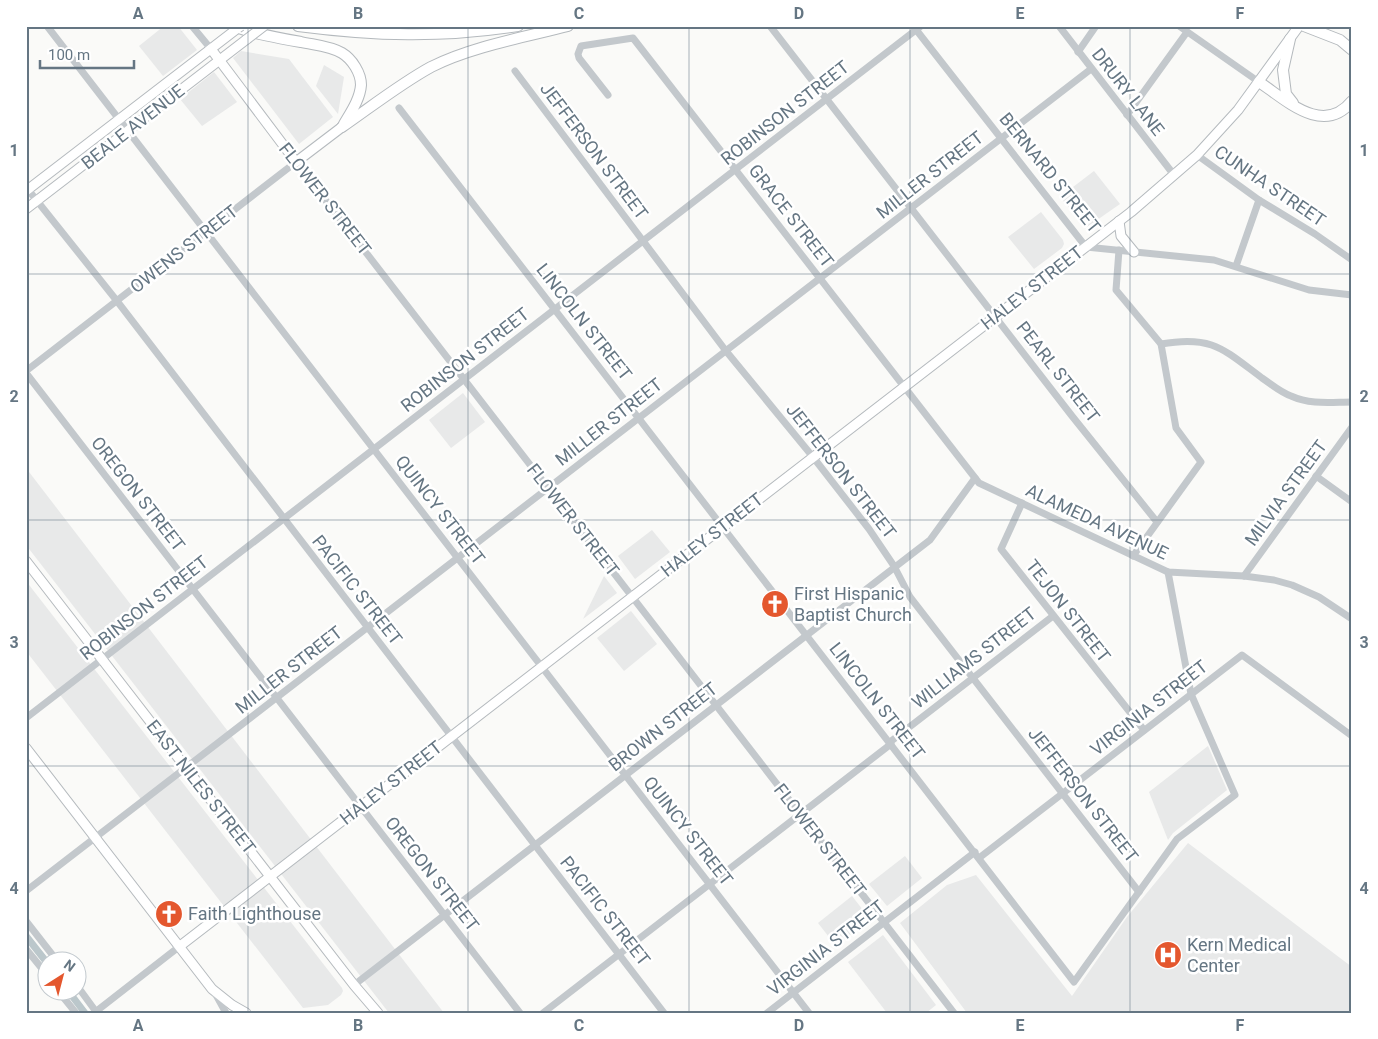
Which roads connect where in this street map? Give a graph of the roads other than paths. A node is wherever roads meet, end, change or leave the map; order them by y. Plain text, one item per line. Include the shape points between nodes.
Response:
1 (47, 26) edge
2 (192, 26) edge
3 (264, 26) edge
4 (298, 26) edge
5 (518, 26) edge
6 (568, 26) edge
7 (770, 26) edge
8 (1059, 26) edge
9 (1096, 26) edge
10 (1179, 26) edge
11 (1299, 26) edge
12 (1304, 26) edge
13 (237, 27) edge
14 (917, 27) edge
15 (1187, 32) junction
16 (1290, 39) junction
17 (211, 50) junction
18 (1352, 50) edge
19 (1078, 52) junction
20 (219, 61) junction
21 (1091, 68) junction
22 (515, 71) dead end
23 (1259, 82) junction
24 (608, 95) dead end
25 (826, 100) junction
26 (1352, 101) edge
27 (399, 108) dead end
28 (1299, 109) junction
29 (1127, 115) junction
30 (120, 119) junction
31 (342, 127) junction
32 (129, 130) junction
33 (1001, 138) junction
34 (1197, 155) junction
35 (296, 162) junction
36 (736, 169) junction
37 (1174, 175) junction
38 (27, 189) edge
39 (37, 200) junction
40 (1259, 200) junction
41 (911, 208) junction
42 (26, 209) edge
43 (1119, 222) junction
44 (206, 232) junction
45 (644, 241) junction
46 (1086, 247) junction
47 (1119, 250) junction
48 (1134, 252) junction
49 (1352, 260) edge
50 (1236, 266) junction
51 (820, 278) junction
52 (1352, 295) edge
53 (117, 302) junction
54 (555, 309) junction
55 (995, 316) junction
56 (1161, 344) junction
57 (726, 351) junction
58 (26, 372) edge
59 (464, 379) junction
60 (905, 386) junction
61 (1352, 402) edge
62 (639, 418) junction
63 (1352, 427) edge
64 (374, 449) junction
65 (813, 457) junction
66 (1316, 476) junction
67 (975, 478) junction
68 (548, 488) junction
69 (1352, 502) edge
70 (1022, 504) junction
71 (283, 519) junction
72 (1157, 522) junction
73 (723, 526) junction
74 (1133, 556) junction
75 (458, 558) junction
76 (26, 561) edge
77 (894, 566) junction
78 (1168, 572) junction
79 (1244, 576) junction
80 (193, 589) junction
81 (632, 597) junction
82 (1053, 616) junction
83 (1352, 619) edge
84 (367, 628) junction
85 (807, 634) junction
86 (102, 659) junction
87 (542, 667) junction
88 (974, 678) junction
89 (1191, 694) junction
90 (277, 698) junction
91 (716, 705) junction
92 (26, 718) edge
93 (1144, 730) junction
94 (1352, 736) edge
95 (451, 737) junction
96 (890, 743) junction
97 (26, 748) edge
98 (186, 768) junction
99 (626, 775) junction
100 (1062, 793) junction
101 (361, 806) junction
102 (800, 814) junction
103 (96, 838) junction
104 (535, 845) junction
105 (977, 855) junction
106 (270, 876) junction
107 (710, 884) junction
108 (26, 892) edge
109 (1139, 892) junction
110 (445, 915) junction
111 (26, 921) edge
112 (884, 923) junction
113 (180, 946) junction
114 (26, 949) edge
115 (50, 952) edge
116 (619, 954) junction
117 (38, 964) edge
118 (354, 985) junction
119 (212, 989) junction
120 (794, 993) junction
121 (88, 1001) edge
122 (67, 1002) edge
123 (96, 1012) edge
124 (76, 1013) edge
125 (226, 1013) edge
126 (246, 1013) edge
127 (378, 1013) edge
128 (520, 1013) edge
129 (543, 1013) edge
130 (664, 1013) edge
131 (768, 1013) edge
132 (809, 1013) edge
133 (954, 1013) edge

1 - 30 street, QUINCY STREET
2 - 17 street, FLOWER STREET
3 - 20 main road, BEALE AVENUE, bridge
4 - 5 highway via 403,36
6 - 31 highway via 484,48 432,66
7 - 25 street, PEARL STREET
8 - 19 street, DRURY LANE
9 - 19 street
10 - 15 street
11 - 16 main road, HALEY STREET
12 - 18 highway via 1340,40
13 - 17 main road, BEALE AVENUE
13 - 31 highway via 330,48 349,58 359,73 361,84 355,105
14 - 25 street, ROBINSON STREET
14 - 33 street, BERNARD STREET
15 - 23 street
15 - 29 street
16 - 23 main road, HALEY STREET
16 - 28 highway via 1283,70 1284,83 1286,94
17 - 20 main road, FLOWER STREET
17 - 30 main road, BEALE AVENUE
19 - 21 street, DRURY LANE
20 - 32 main road, BEALE AVENUE
20 - 35 main road, FLOWER STREET
21 - 29 street, DRURY LANE
21 - 33 street, MILLER STREET
22 - 45 street, JEFFERSON STREET
23 - 28 highway
23 - 34 main road, HALEY STREET
24 - 36 street, GRACE STREET via 579,58 579,49 581,46 633,38
25 - 36 street, ROBINSON STREET
25 - 41 street, PEARL STREET
26 - 28 highway via 1342,110 1326,116
27 - 54 street, LINCOLN STREET
29 - 37 street, DRURY LANE
30 - 32 street, QUINCY STREET
30 - 38 main road, BEALE AVENUE
31 - 35 main road, OWENS STREET
32 - 39 main road, BEALE AVENUE
32 - 44 street, QUINCY STREET
33 - 41 street, MILLER STREET
33 - 46 street, BERNARD STREET
34 - 37 main road, HALEY STREET
34 - 40 street, CUNHA STREET
35 - 44 street, OWENS STREET
35 - 59 street, FLOWER STREET
36 - 45 street, ROBINSON STREET
36 - 51 street, GRACE STREET
37 - 43 main road, HALEY STREET
38 - 39 street, PACIFIC STREET
39 - 42 main road, BEALE AVENUE
39 - 53 street, PACIFIC STREET
40 - 49 street, CUNHA STREET
40 - 50 street
41 - 51 street, MILLER STREET
41 - 55 street, PEARL STREET
43 - 46 main road, HALEY STREET
43 - 48 main road via 1121,236
44 - 53 street, OWENS STREET
44 - 64 street, QUINCY STREET
45 - 54 street, ROBINSON STREET
45 - 57 street, JEFFERSON STREET
46 - 47 street, BERNARD STREET
46 - 55 main road, HALEY STREET
47 - 48 street, BERNARD STREET
47 - 56 street via 1116,290
48 - 50 street, BERNARD STREET via 1214,260
50 - 52 street, BERNARD STREET via 1309,290
51 - 57 street, MILLER STREET
51 - 60 street, GRACE STREET
53 - 58 street, OWENS STREET
53 - 71 street, PACIFIC STREET
54 - 59 street, ROBINSON STREET
54 - 62 street, LINCOLN STREET
55 - 60 main road, HALEY STREET
55 - 72 street, PEARL STREET
56 - 61 street via 1191,340 1210,344 1290,396 1317,402
56 - 72 street via 1176,428 1201,462
57 - 62 street, MILLER STREET
57 - 65 street, JEFFERSON STREET
58 - 80 street, OREGON STREET
59 - 64 street, ROBINSON STREET
59 - 68 street, FLOWER STREET
60 - 65 main road, HALEY STREET
60 - 67 street, GRACE STREET
62 - 68 street, MILLER STREET
62 - 73 street, LINCOLN STREET
63 - 66 street, MILVIA STREET
64 - 71 street, ROBINSON STREET
64 - 75 street, QUINCY STREET
65 - 73 main road, HALEY STREET
65 - 77 street, JEFFERSON STREET
66 - 69 street
66 - 79 street, MILVIA STREET
67 - 70 street, ALAMEDA AVENUE
67 - 77 street, BROWN STREET via 930,540
68 - 75 street, MILLER STREET
68 - 81 street, FLOWER STREET
70 - 74 street, ALAMEDA AVENUE
70 - 82 street, TEJON STREET via 1001,549
71 - 80 street, ROBINSON STREET
71 - 84 street, PACIFIC STREET
72 - 74 street
73 - 81 main road, HALEY STREET
73 - 85 street, LINCOLN STREET
74 - 78 street, ALAMEDA AVENUE
75 - 84 street, MILLER STREET
75 - 87 street, QUINCY STREET
76 - 86 main road, EAST NILES STREET
77 - 85 street, BROWN STREET
77 - 88 street, JEFFERSON STREET via 910,597
78 - 79 street, ALAMEDA AVENUE
78 - 89 street
79 - 83 street, ALAMEDA AVENUE via 1274,580 1306,590
80 - 86 street, ROBINSON STREET
80 - 90 street, OREGON STREET
81 - 87 main road, HALEY STREET
81 - 91 street, FLOWER STREET
82 - 88 street, WILLIAMS STREET
82 - 93 street, TEJON STREET
84 - 90 street, MILLER STREET
84 - 95 street, PACIFIC STREET
85 - 91 street, BROWN STREET
85 - 96 street, LINCOLN STREET
86 - 92 street, ROBINSON STREET
86 - 98 main road, EAST NILES STREET
87 - 95 main road, HALEY STREET
87 - 99 street, QUINCY STREET
88 - 96 street, WILLIAMS STREET
88 - 100 street, JEFFERSON STREET
89 - 93 street, VIRGINIA STREET
89 - 94 street, VIRGINIA STREET via 1242,655
89 - 109 street via 1235,795 1178,839
90 - 98 street, MILLER STREET
90 - 101 street, OREGON STREET
91 - 99 street, BROWN STREET
91 - 102 street, FLOWER STREET
93 - 100 street, VIRGINIA STREET
95 - 101 main road, HALEY STREET
95 - 104 street, PACIFIC STREET
96 - 102 street, WILLIAMS STREET
96 - 105 street, LINCOLN STREET
97 - 103 main road
98 - 103 street, MILLER STREET
98 - 106 main road, EAST NILES STREET
99 - 104 street, BROWN STREET
99 - 107 street, QUINCY STREET
100 - 105 street, VIRGINIA STREET
100 - 109 street, JEFFERSON STREET
101 - 106 main road, HALEY STREET
101 - 110 street, OREGON STREET
102 - 107 street, WILLIAMS STREET
102 - 112 street, FLOWER STREET
103 - 108 street, MILLER STREET
103 - 113 main road
104 - 110 street, BROWN STREET
104 - 116 street, PACIFIC STREET
105 - 109 street, LINCOLN STREET via 1074,982
105 - 112 street, VIRGINIA STREET
106 - 113 main road, HALEY STREET
106 - 118 main road, EAST NILES STREET
107 - 116 street, WILLIAMS STREET
107 - 120 street, QUINCY STREET
110 - 118 street, BROWN STREET
110 - 128 street, OREGON STREET
111 - 115 street
112 - 120 street, VIRGINIA STREET
112 - 133 street, FLOWER STREET
113 - 119 main road
113 - 123 street, HALEY STREET
114 - 117 street
116 - 129 street, WILLIAMS STREET
116 - 130 street, PACIFIC STREET
118 - 127 main road, EAST NILES STREET
119 - 125 street
119 - 126 main road
120 - 131 street, VIRGINIA STREET
120 - 132 street, QUINCY STREET
121 - 123 street
122 - 124 street

